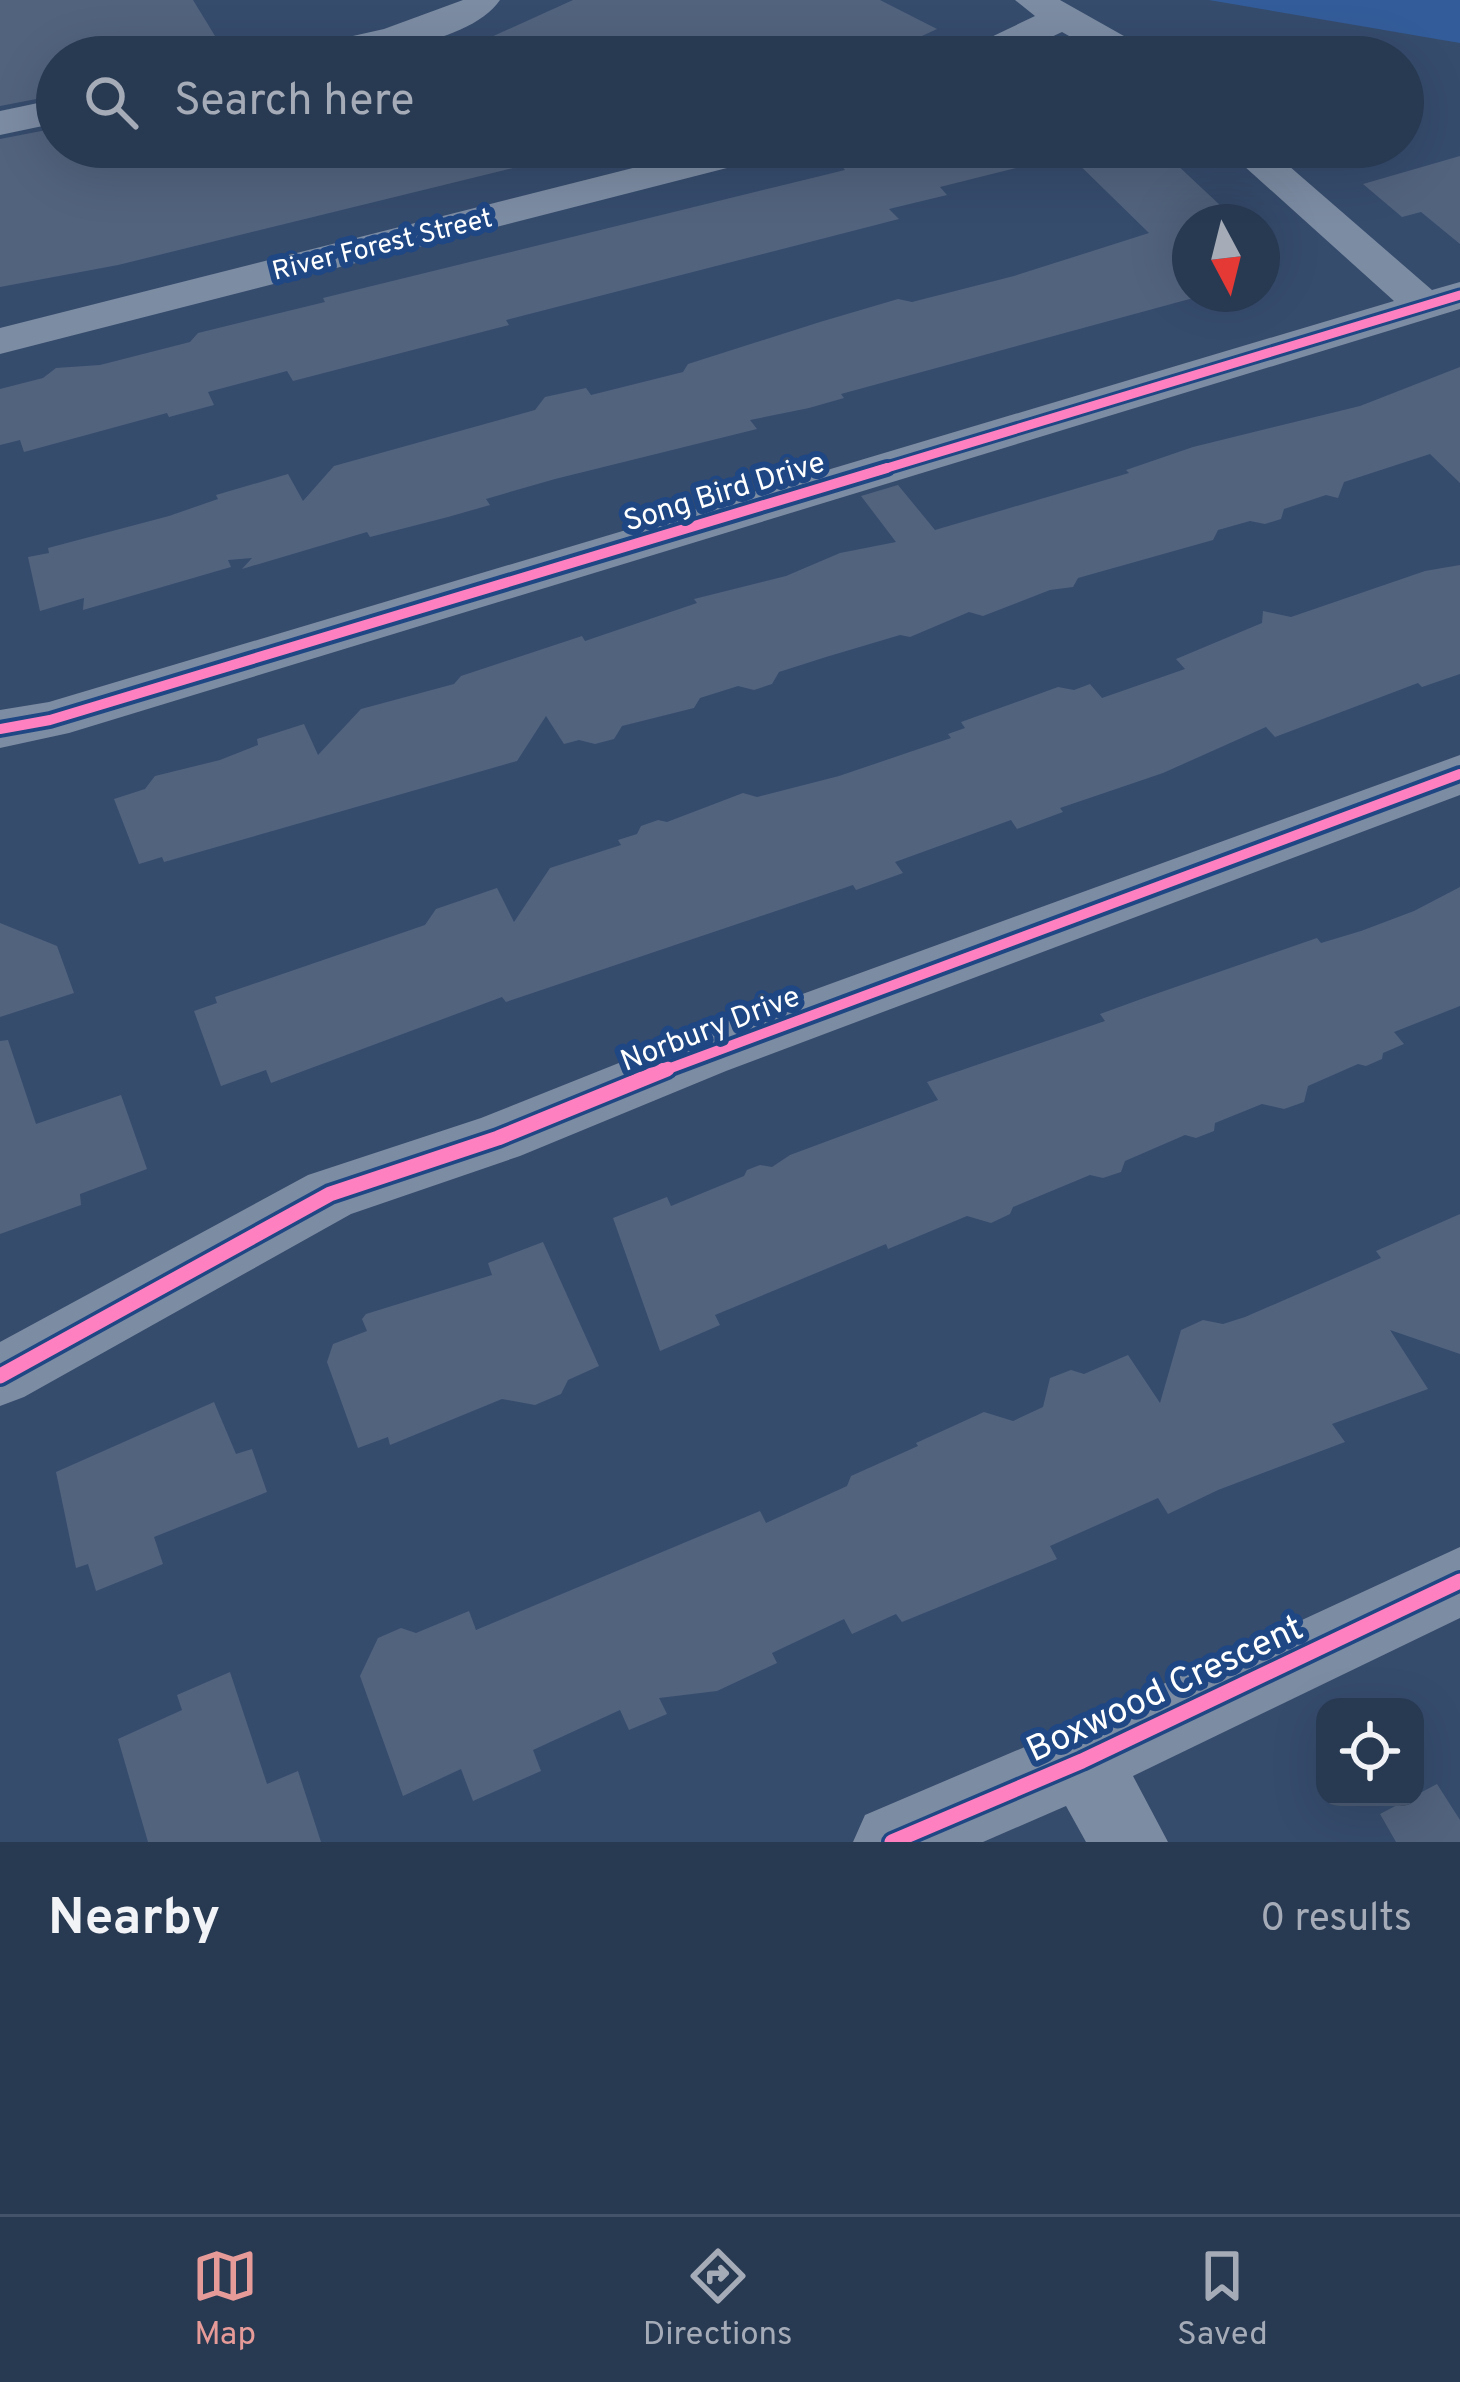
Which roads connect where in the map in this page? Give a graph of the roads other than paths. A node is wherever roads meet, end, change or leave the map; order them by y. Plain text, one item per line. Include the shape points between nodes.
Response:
1 (482, 0) edge
2 (1048, 9) edge
3 (400, 36) edge
4 (1009, 36) edge
5 (1096, 36) edge
6 (36, 115) edge
7 (0, 123) edge
8 (681, 168) edge
9 (1270, 168) edge
10 (1442, 300) edge
11 (0, 341) edge
12 (0, 729) edge
13 (1460, 774) edge
14 (0, 1376) edge
15 (1460, 1581) edge
16 (1082, 1761) junction
17 (892, 1842) edge
18 (1129, 1842) edge

1 - 3 street
2 - 4 street
2 - 5 street
6 - 7 street
8 - 11 street, River Forest Street
9 - 10 street
10 - 12 street, Song Bird Drive
13 - 14 street, Norbury Drive via 498,1138 330,1194
15 - 16 street, Boxwood Crescent
16 - 17 street, Boxwood Crescent
16 - 18 street

